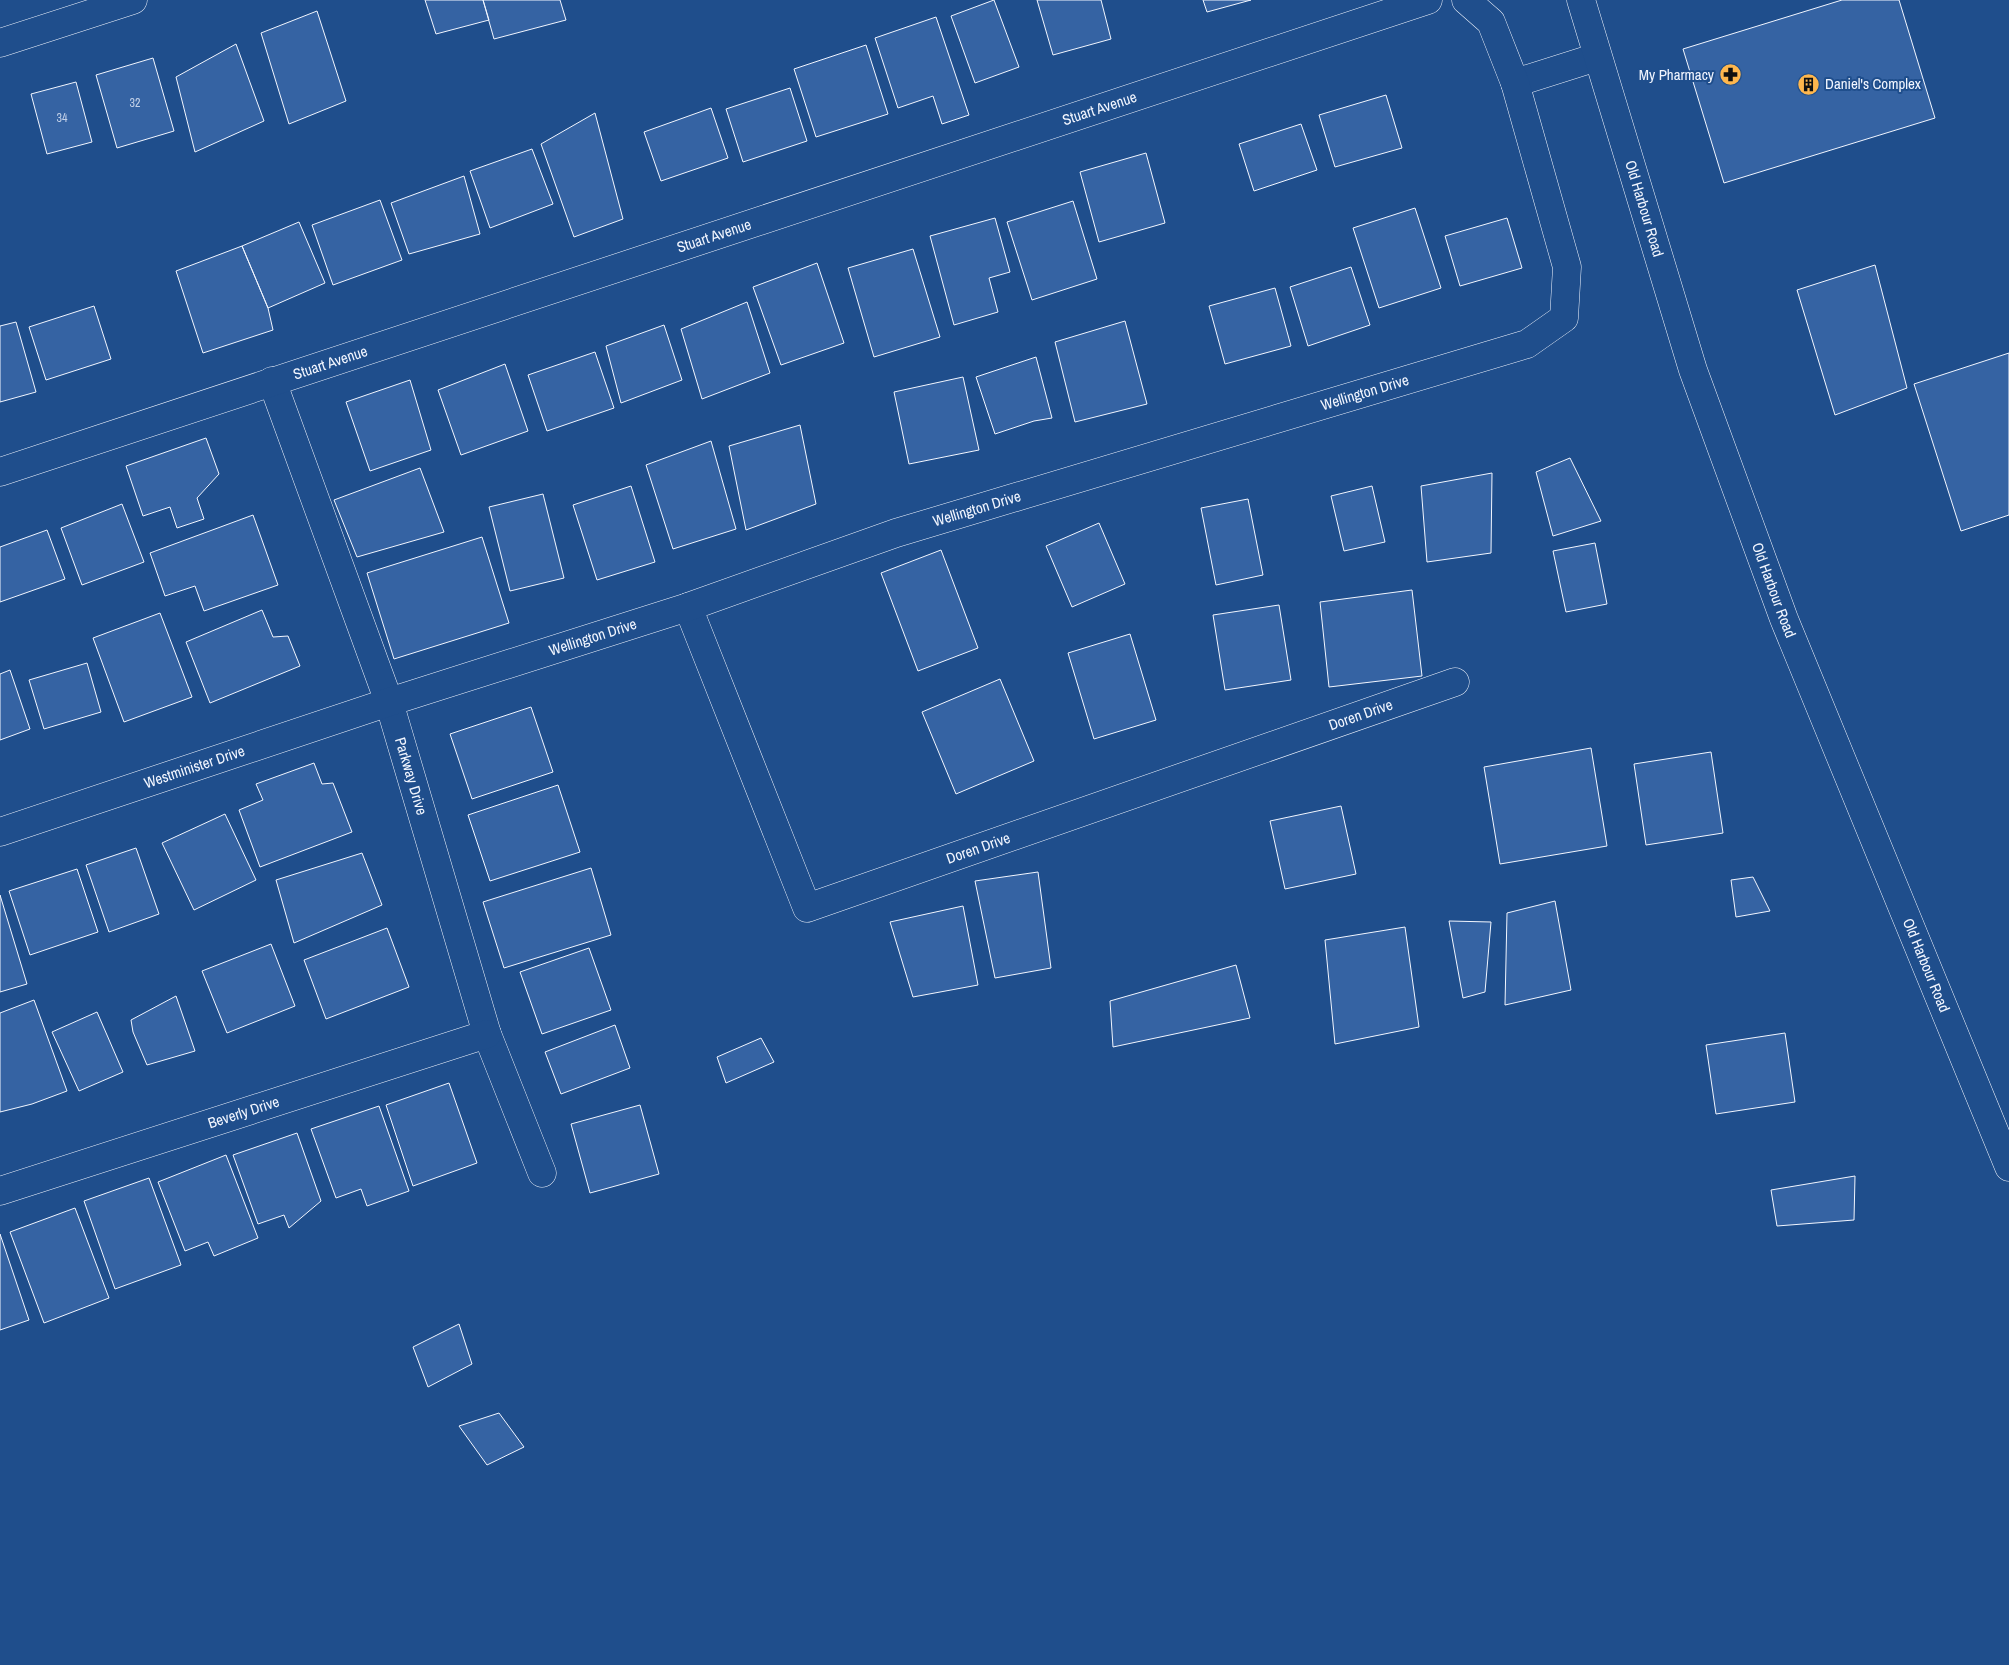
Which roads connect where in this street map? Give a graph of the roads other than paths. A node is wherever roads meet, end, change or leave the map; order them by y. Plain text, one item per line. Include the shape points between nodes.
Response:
1 (133, 0) edge
2 (1428, 0) edge
3 (1466, 0) edge
4 (1581, 0) edge
5 (69, 10) edge
6 (0, 43) edge
7 (1598, 57) junction
8 (1515, 83) junction
9 (272, 381) junction
10 (0, 472) edge
11 (688, 607) junction
12 (1455, 682) dead end
13 (389, 702) junction
14 (0, 832) edge
15 (487, 1034) junction
16 (2009, 1167) edge
17 (542, 1173) dead end
18 (0, 1191) edge

1 - 5 street
2 - 9 street, Stuart Avenue
3 - 8 street via 1492,22
4 - 7 street, Old Harbour Road
5 - 6 street
7 - 8 street
7 - 16 street, Old Harbour Road via 1693,370 1784,619
8 - 11 street, Wellington Drive via 1567,267 1564,318 1527,344 896,533
9 - 10 street, Stuart Avenue
9 - 13 street, Parkway Drive
11 - 12 street, Doren Drive via 807,908
11 - 13 street, Wellington Drive
13 - 14 street, Westminister Drive
13 - 15 street, Parkway Drive
15 - 17 street, Parkway Drive
15 - 18 street, Beverly Drive

